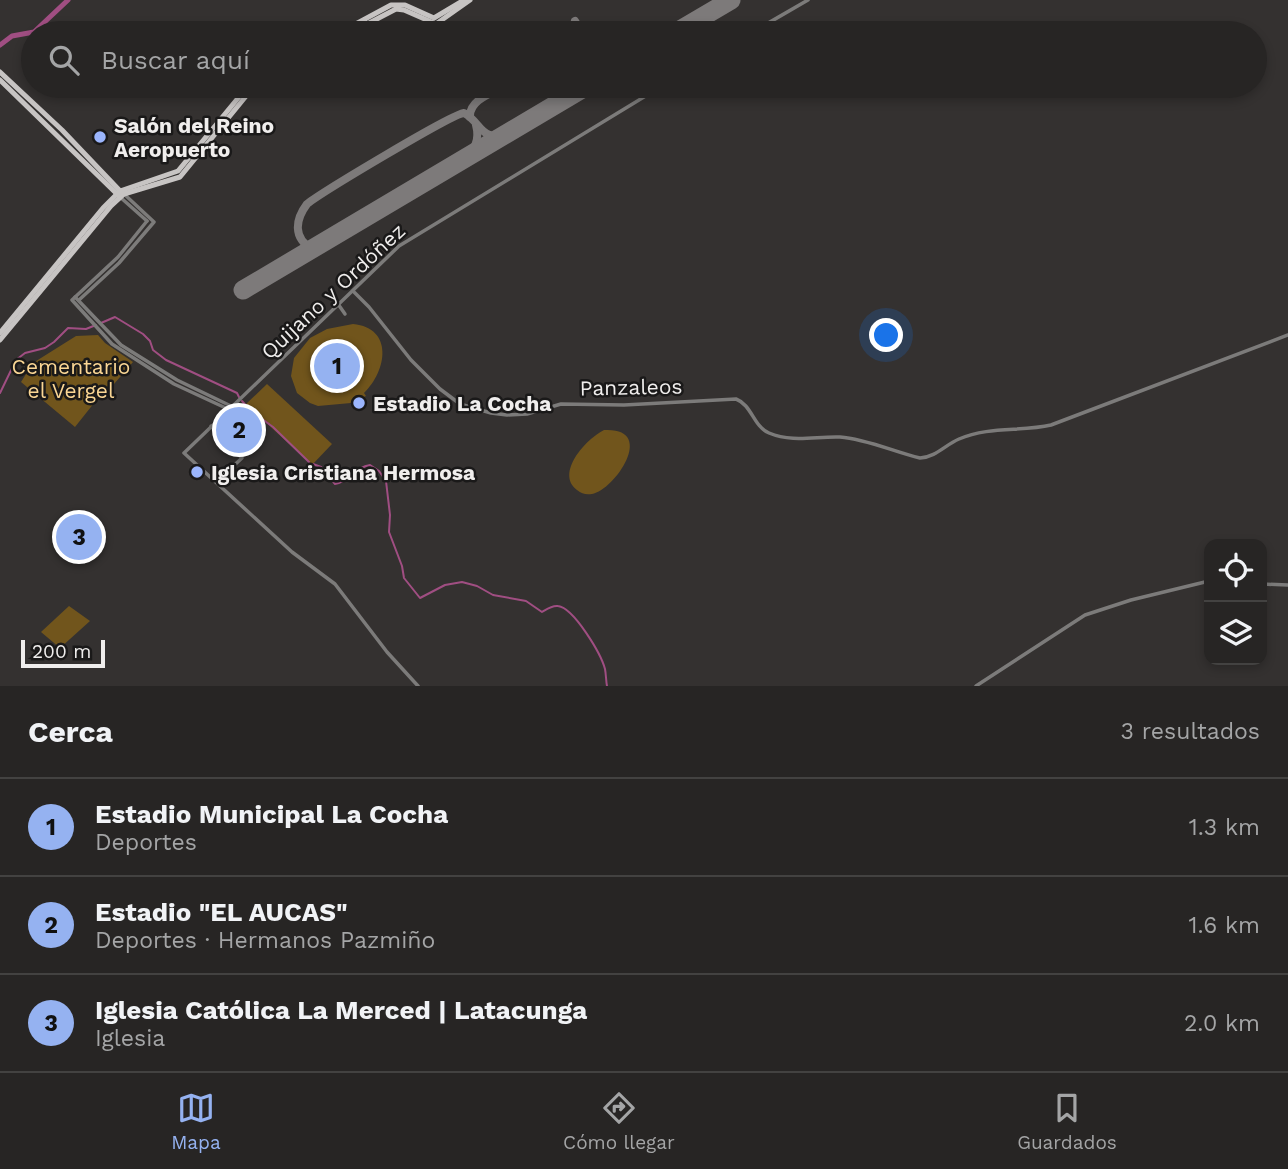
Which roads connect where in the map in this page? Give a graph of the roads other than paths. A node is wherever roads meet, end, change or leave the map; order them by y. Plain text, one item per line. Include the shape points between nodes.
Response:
1 (464, 0) edge
2 (470, 0) edge
3 (808, 0) edge
4 (428, 19) junction
5 (361, 21) edge
6 (373, 21) edge
7 (431, 21) edge
8 (440, 21) edge
9 (772, 21) edge
10 (0, 72) edge
11 (4, 81) edge
12 (21, 95) edge
13 (24, 98) edge
14 (238, 98) edge
15 (244, 98) edge
16 (642, 98) edge
17 (120, 194) junction
18 (353, 290) junction
19 (75, 300) junction
20 (338, 304) junction
21 (345, 314) dead end
22 (99, 327) junction
23 (0, 332) edge
24 (1288, 335) edge
25 (0, 340) edge
26 (219, 405) junction
27 (232, 408) junction
28 (219, 419) junction
29 (211, 426) junction
30 (216, 482) junction
31 (1204, 582) edge
32 (1267, 584) edge
33 (1288, 585) edge
34 (418, 686) edge
35 (975, 686) edge

1 - 4 main road
2 - 8 main road
3 - 9 street
4 - 5 main road via 405,5 391,5
4 - 6 main road via 396,9
4 - 7 main road
10 - 11 main road
11 - 12 main road
13 - 17 main road via 62,130
14 - 17 main road via 178,171
15 - 17 main road via 180,177
16 - 18 street, Quijano y Ordóñez via 406,241
17 - 19 street via 150,223
17 - 23 main road via 103,208
17 - 25 main road
18 - 20 street, Quijano y Ordóñez
18 - 24 street, Panzaleos via 411,360 460,404 507,415 561,404 733,398 743,402 758,426 772,434 804,439 840,437 927,458 970,435 1051,425
19 - 22 street
19 - 22 street
20 - 21 street
20 - 27 street, Quijano y Ordóñez
22 - 26 street via 112,344 155,372
22 - 27 street via 139,357
26 - 27 street
26 - 28 street
27 - 28 street, Quijano y Ordóñez
28 - 29 street, Quijano y Ordóñez
29 - 30 street via 242,458
29 - 30 street, Quijano y Ordóñez via 184,453
30 - 34 street via 292,552 335,584
31 - 35 street via 1085,615
32 - 33 street

